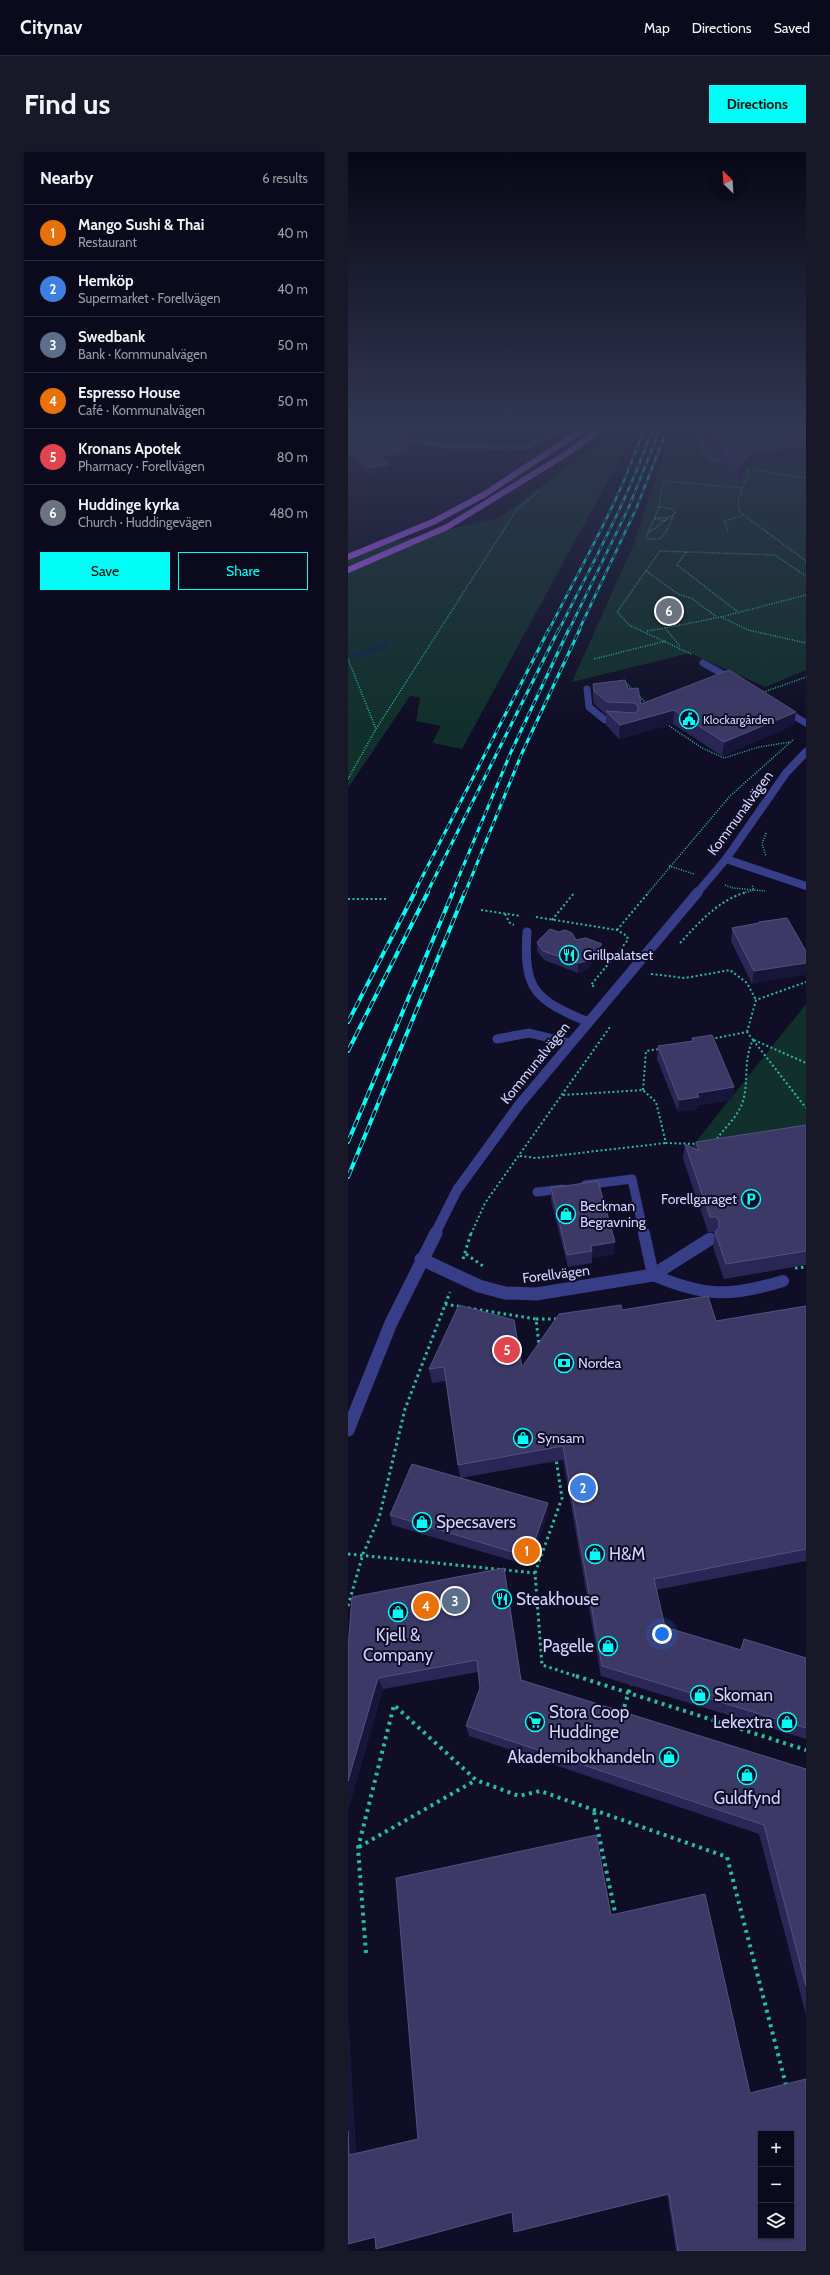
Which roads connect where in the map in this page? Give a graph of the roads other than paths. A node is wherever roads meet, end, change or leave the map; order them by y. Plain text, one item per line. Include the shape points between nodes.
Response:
1 (426, 525) edge
2 (450, 525) edge
3 (348, 557) edge
4 (348, 570) edge
5 (703, 663) road end
6 (738, 682) edge
7 (587, 689) dead end
8 (758, 694) edge
9 (626, 722) edge
10 (806, 723) edge
11 (806, 752) edge
12 (726, 859) junction
13 (806, 886) edge
14 (527, 932) dead end
15 (588, 1022) junction
16 (497, 1039) dead end
17 (570, 1043) junction
18 (537, 1192) dead end
19 (710, 1239) dead end
20 (421, 1259) junction
21 (653, 1275) junction
22 (783, 1281) dead end
23 (348, 1430) edge

1 - 3 main road
2 - 4 main road
5 - 6 lane
7 - 9 lane via 589,707 605,720
8 - 10 lane
11 - 12 street, Kommunalvägen via 786,773
12 - 13 street
12 - 15 street, Kommunalvägen
14 - 15 lane via 524,959 531,986 548,1003
15 - 17 street, Kommunalvägen
16 - 17 lane via 529,1033
17 - 20 street, Kommunalvägen via 457,1190
18 - 21 lane via 632,1179
19 - 21 street
20 - 21 street, Forellvägen via 479,1286 505,1293 536,1294
20 - 23 street, Kommunalvägen via 391,1323
21 - 22 lane via 698,1292 740,1293

